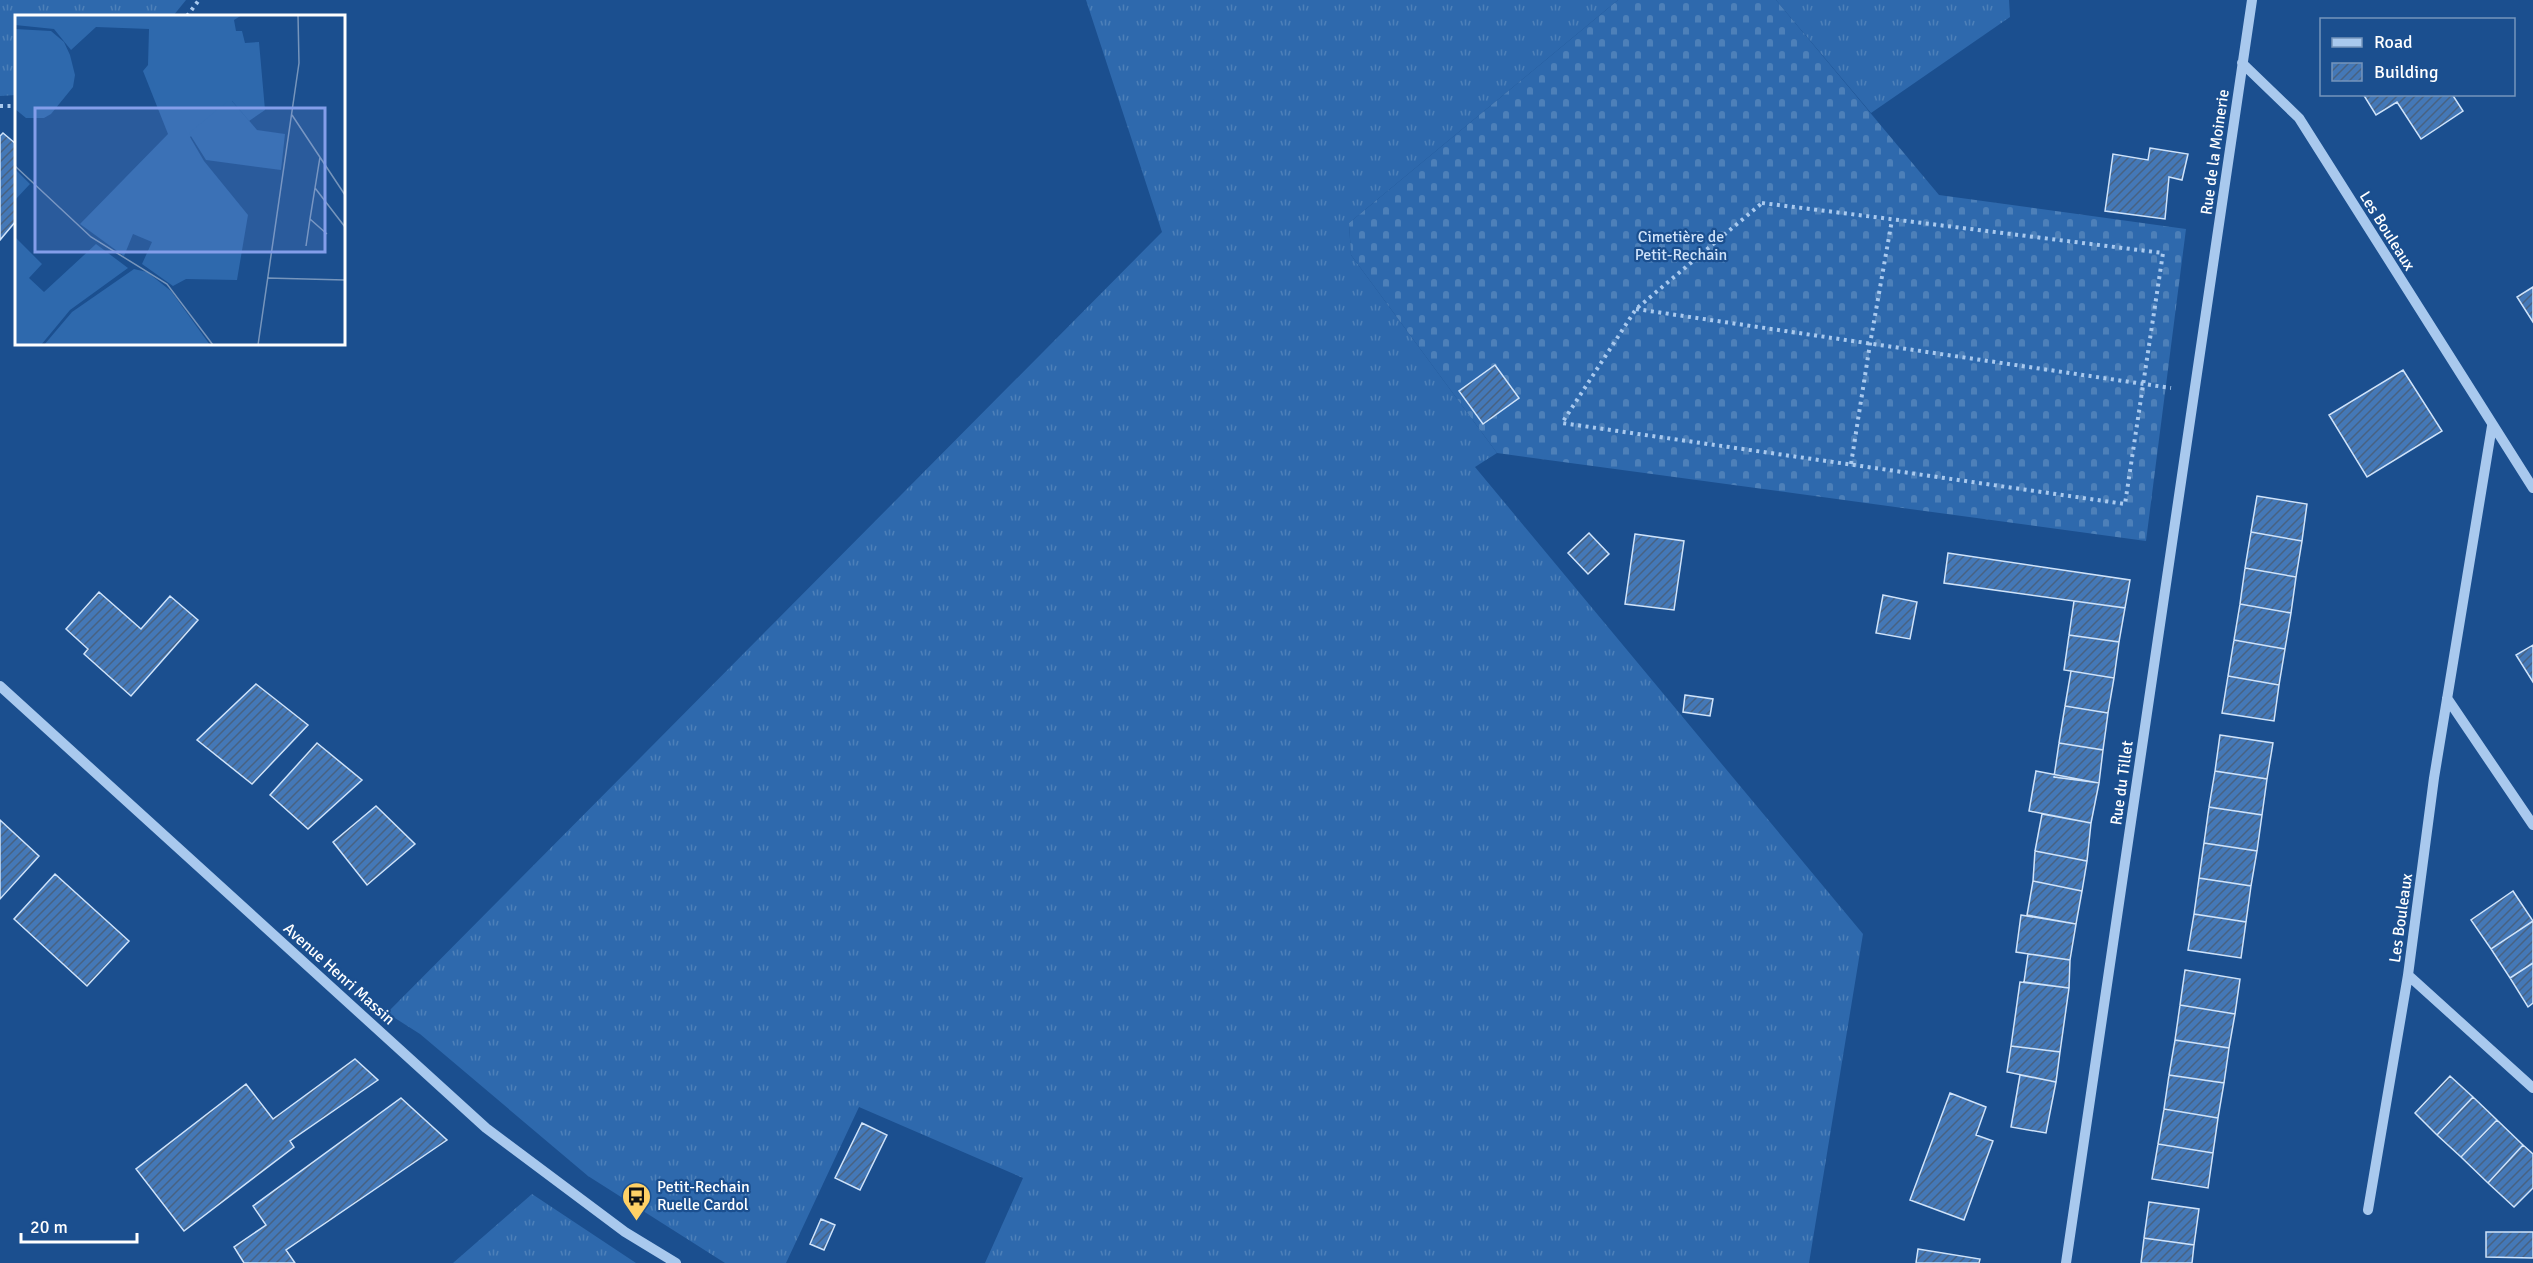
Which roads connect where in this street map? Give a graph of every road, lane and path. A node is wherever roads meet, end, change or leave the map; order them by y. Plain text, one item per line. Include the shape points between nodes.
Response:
1 (199, 0) edge
2 (2252, 0) edge
3 (188, 15) edge
4 (2242, 63) junction
5 (1892, 220) junction
6 (2208, 308) joint
7 (1636, 309) junction
8 (1870, 344) junction
9 (2142, 383) junction
10 (2196, 391) junction
11 (2492, 426) junction
12 (1851, 464) junction
13 (2533, 488) edge
14 (0, 686) edge
15 (2447, 698) junction
16 (2533, 825) edge
17 (2408, 975) junction
18 (2533, 1088) edge
19 (2368, 1210) dead end
20 (676, 1263) edge
21 (2066, 1263) edge

1 - 3 path
2 - 4 street, Rue de la Moinerie
4 - 6 street, Rue de la Moinerie
4 - 11 street, Les Bouleaux via 2299,118
5 - 7 path via 1762,203
5 - 8 path
5 - 9 path via 2163,253
6 - 10 street, Rue du Tillet
7 - 8 path
7 - 12 path via 1562,423
8 - 9 path
8 - 12 path
9 - 10 path
9 - 12 path via 2126,504
10 - 21 street, Rue du Tillet
11 - 13 street, Les Bouleaux
11 - 15 street, Les Bouleaux
14 - 20 street, Avenue Henri Massin via 486,1128 625,1232
15 - 16 street
15 - 17 street, Les Bouleaux
17 - 18 street, Les Bouleaux
17 - 19 street

